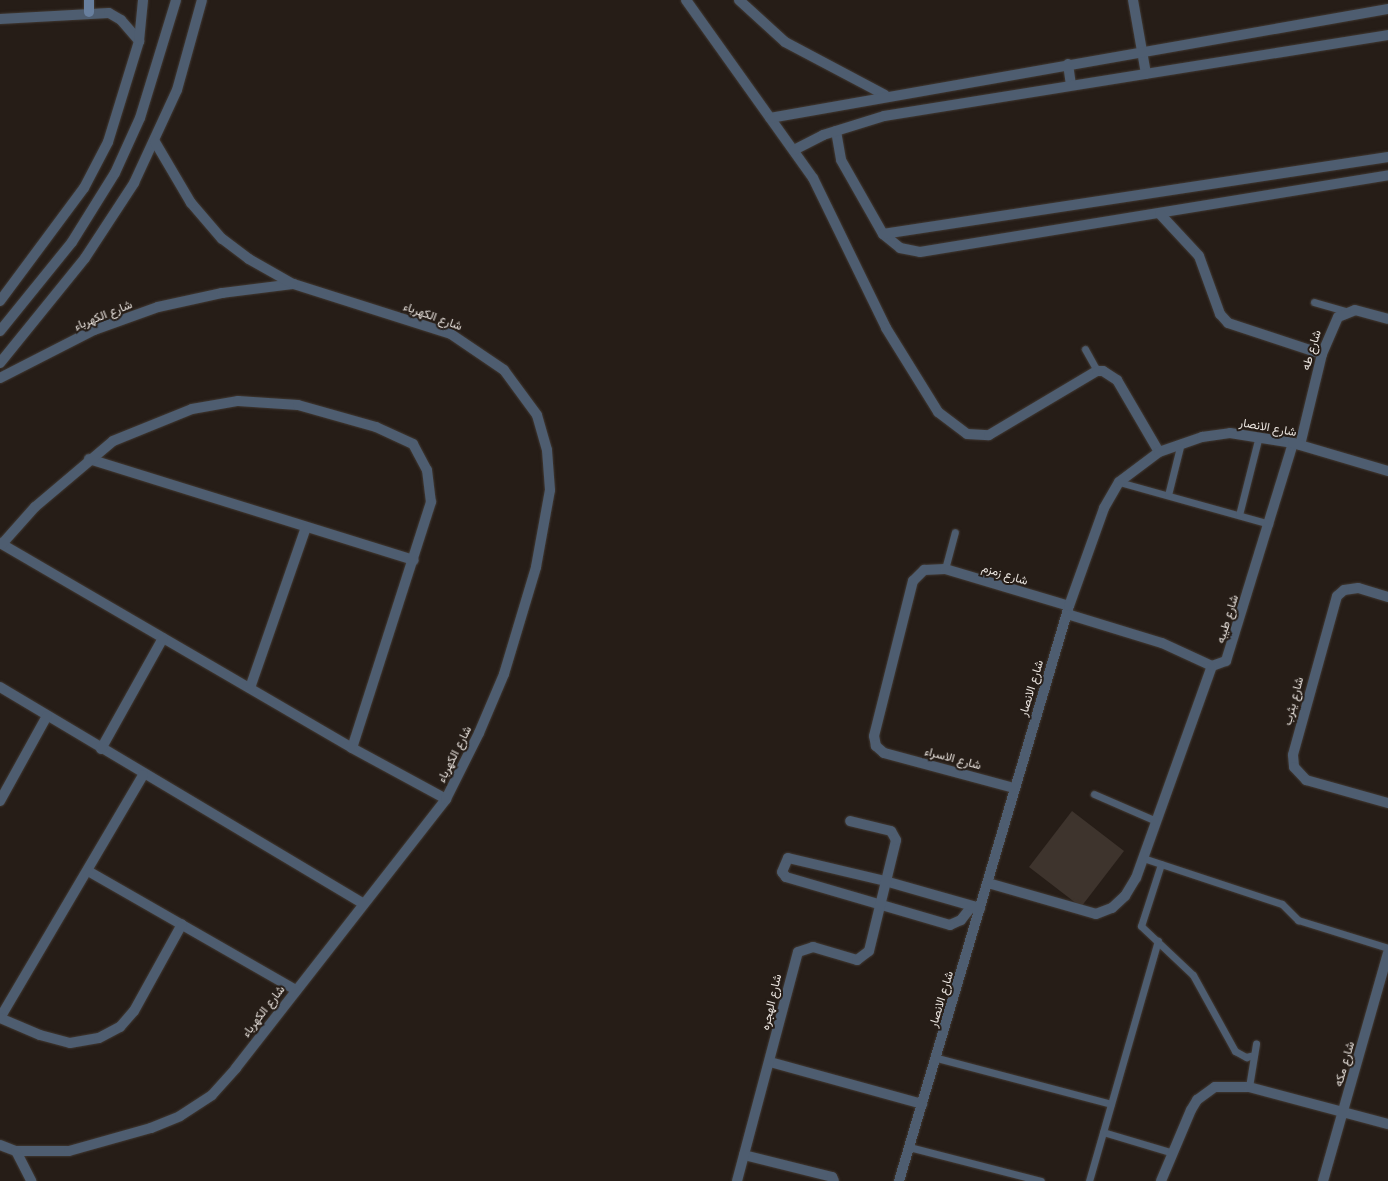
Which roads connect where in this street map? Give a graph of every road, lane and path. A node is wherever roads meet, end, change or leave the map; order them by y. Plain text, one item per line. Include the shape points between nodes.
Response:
1 (89, 0) edge
2 (144, 0) edge
3 (176, 0) edge
4 (202, 0) edge
5 (686, 0) edge
6 (740, 0) edge
7 (1133, 0) edge
8 (1388, 10) edge
9 (90, 12) junction
10 (0, 19) edge
11 (1388, 35) edge
12 (139, 41) junction
13 (1142, 53) junction
14 (1068, 64) junction
15 (1146, 74) junction
16 (1071, 85) junction
17 (885, 95) junction
18 (770, 118) junction
19 (836, 131) junction
20 (155, 142) junction
21 (794, 150) junction
22 (1388, 157) edge
23 (1388, 175) edge
24 (1160, 214) junction
25 (883, 234) junction
26 (293, 284) junction
27 (0, 301) edge
28 (1314, 302) dead end
29 (1346, 311) junction
30 (1388, 320) edge
31 (0, 331) edge
32 (1085, 349) dead end
33 (1322, 354) junction
34 (0, 363) edge
35 (1097, 370) junction
36 (0, 378) edge
37 (1259, 436) junction
38 (1181, 443) junction
39 (1296, 444) junction
40 (1159, 452) junction
41 (89, 459) junction
42 (1388, 471) edge
43 (1119, 482) junction
44 (1168, 495) junction
45 (1239, 515) junction
46 (1270, 524) junction
47 (306, 526) junction
48 (955, 532) dead end
49 (1, 544) edge
50 (414, 560) junction
51 (945, 569) junction
52 (1388, 597) edge
53 (1068, 610) junction
54 (163, 638) junction
55 (1212, 666) junction
56 (0, 687) edge
57 (250, 688) junction
58 (47, 716) junction
59 (352, 748) junction
60 (101, 749) junction
61 (884, 753) joint
62 (143, 775) junction
63 (1014, 788) junction
64 (1094, 794) dead end
65 (446, 799) junction
66 (0, 801) edge
67 (1388, 803) edge
68 (850, 821) dead end
69 (1156, 821) junction
70 (1143, 858) junction
71 (1161, 864) junction
72 (88, 871) junction
73 (885, 881) junction
74 (988, 883) junction
75 (362, 903) junction
76 (882, 905) junction
77 (976, 907) junction
78 (182, 924) junction
79 (1158, 941) junction
80 (1388, 948) edge
81 (1387, 960) edge
82 (296, 990) junction
83 (0, 1018) edge
84 (1256, 1044) dead end
85 (1254, 1055) junction
86 (937, 1058) junction
87 (770, 1062) junction
88 (1249, 1087) junction
89 (922, 1104) junction
90 (1111, 1104) junction
91 (1344, 1112) junction
92 (1388, 1124) edge
93 (1103, 1132) junction
94 (0, 1145) edge
95 (909, 1147) junction
96 (16, 1151) junction
97 (1173, 1153) junction
98 (744, 1155) junction
99 (31, 1181) edge
100 (737, 1181) edge
101 (834, 1181) edge
102 (899, 1181) edge
103 (1041, 1181) edge
104 (1089, 1181) edge
105 (1162, 1181) edge
106 (1323, 1181) edge

1 - 9 main road
2 - 12 street
3 - 31 street via 140,118 115,174 72,242
4 - 20 street via 177,90
5 - 18 street
6 - 17 street via 785,42
7 - 13 street
8 - 13 street
9 - 10 street
9 - 12 street via 108,13 121,20
11 - 15 street
12 - 27 street via 108,142 84,188
13 - 14 street
13 - 15 street
14 - 16 street
14 - 17 street
15 - 16 street
16 - 19 street via 884,116
17 - 18 street
18 - 21 street
19 - 21 street
19 - 25 street via 841,160
20 - 26 street, شارع الكهرباء via 190,203 222,239
20 - 34 street via 85,258
21 - 35 street via 814,178 902,358 938,412 954,426 967,434 989,435
22 - 25 street
23 - 24 street
24 - 25 street via 920,252 900,248
24 - 33 street via 1199,256 1220,314 1228,323
26 - 36 street, شارع الكهرباء via 222,293 158,307 94,330
26 - 65 street, شارع الكهرباء via 451,334 504,370 537,415 546,450 550,490 536,567 504,674 480,733
28 - 29 lane
29 - 30 street via 1355,310
29 - 33 street, شارع طه via 1332,326
32 - 35 lane
33 - 39 street, شارع طه
35 - 40 street via 1117,380
37 - 38 street, شارع الانصار via 1230,434
37 - 39 street, شارع الانصار
37 - 45 lane
38 - 40 street, شارع الانصار
38 - 44 lane
39 - 42 street, شارع الانصار
39 - 46 street, شارع طيبه
40 - 43 street, شارع الانصار
41 - 47 street
41 - 49 street via 35,507
41 - 50 street via 114,441 150,424 192,408 238,401 298,405 376,427 413,444 428,470 431,502
43 - 44 lane
43 - 53 street, شارع الانصار via 1104,508
44 - 45 lane
45 - 46 lane
46 - 55 street, شارع طيبه via 1230,656 1220,665
47 - 50 street
47 - 57 street
48 - 51 lane
49 - 54 street
50 - 59 street
51 - 53 street, شارع زمزم
51 - 61 street, شارع زمزم via 924,570 913,581 874,736 876,746
52 - 67 street, شارع يثرب via 1358,588 1344,590 1337,596 1293,755 1294,767 1306,780
53 - 55 street via 1162,643
53 - 63 street, شارع الانصار
54 - 57 street
54 - 60 street
55 - 69 street
56 - 58 street
57 - 59 street
58 - 60 street
58 - 66 street
59 - 65 street
60 - 62 street
61 - 63 street, شارع الاسراء
62 - 72 street
62 - 75 street
63 - 74 street, شارع الانصار
64 - 69 lane
65 - 75 street, شارع الكهرباء via 401,860
68 - 73 street via 891,831 896,840
69 - 70 street
70 - 71 lane
70 - 74 street via 1125,896 1112,908 1096,914
71 - 79 lane via 1141,920 1143,929
71 - 80 lane via 1282,904 1298,920
72 - 78 street
72 - 83 street
73 - 76 street
73 - 76 street via 788,858 782,872 786,877
73 - 77 street
74 - 77 street, شارع الانصار
75 - 82 street, شارع الكهرباء
76 - 77 street via 950,925 962,920
76 - 87 street, شارع الهجره via 869,951 864,958 857,960 813,947 798,952
77 - 86 street, شارع الانصار
78 - 82 street
78 - 83 street via 134,1011 120,1027 99,1038 70,1043 40,1035
79 - 85 lane via 1193,974 1235,1051 1246,1056
79 - 90 lane
81 - 91 street, شارع مكه
82 - 96 street, شارع الكهرباء via 212,1095 180,1116 114,1140 69,1151
84 - 85 lane
85 - 88 lane
86 - 89 street, شارع الانصار
86 - 90 lane
87 - 89 street
87 - 98 street, شارع الهجره
88 - 91 street
88 - 97 street via 1215,1087 1197,1100
89 - 95 street, شارع الانصار
90 - 93 lane
91 - 92 street
91 - 106 street, شارع مكه
93 - 97 lane
93 - 104 lane
94 - 96 street, شارع الكهرباء
95 - 102 street, شارع الانصار
95 - 103 lane
96 - 99 street
97 - 105 street
98 - 100 street, شارع الهجره
98 - 101 street via 832,1177

